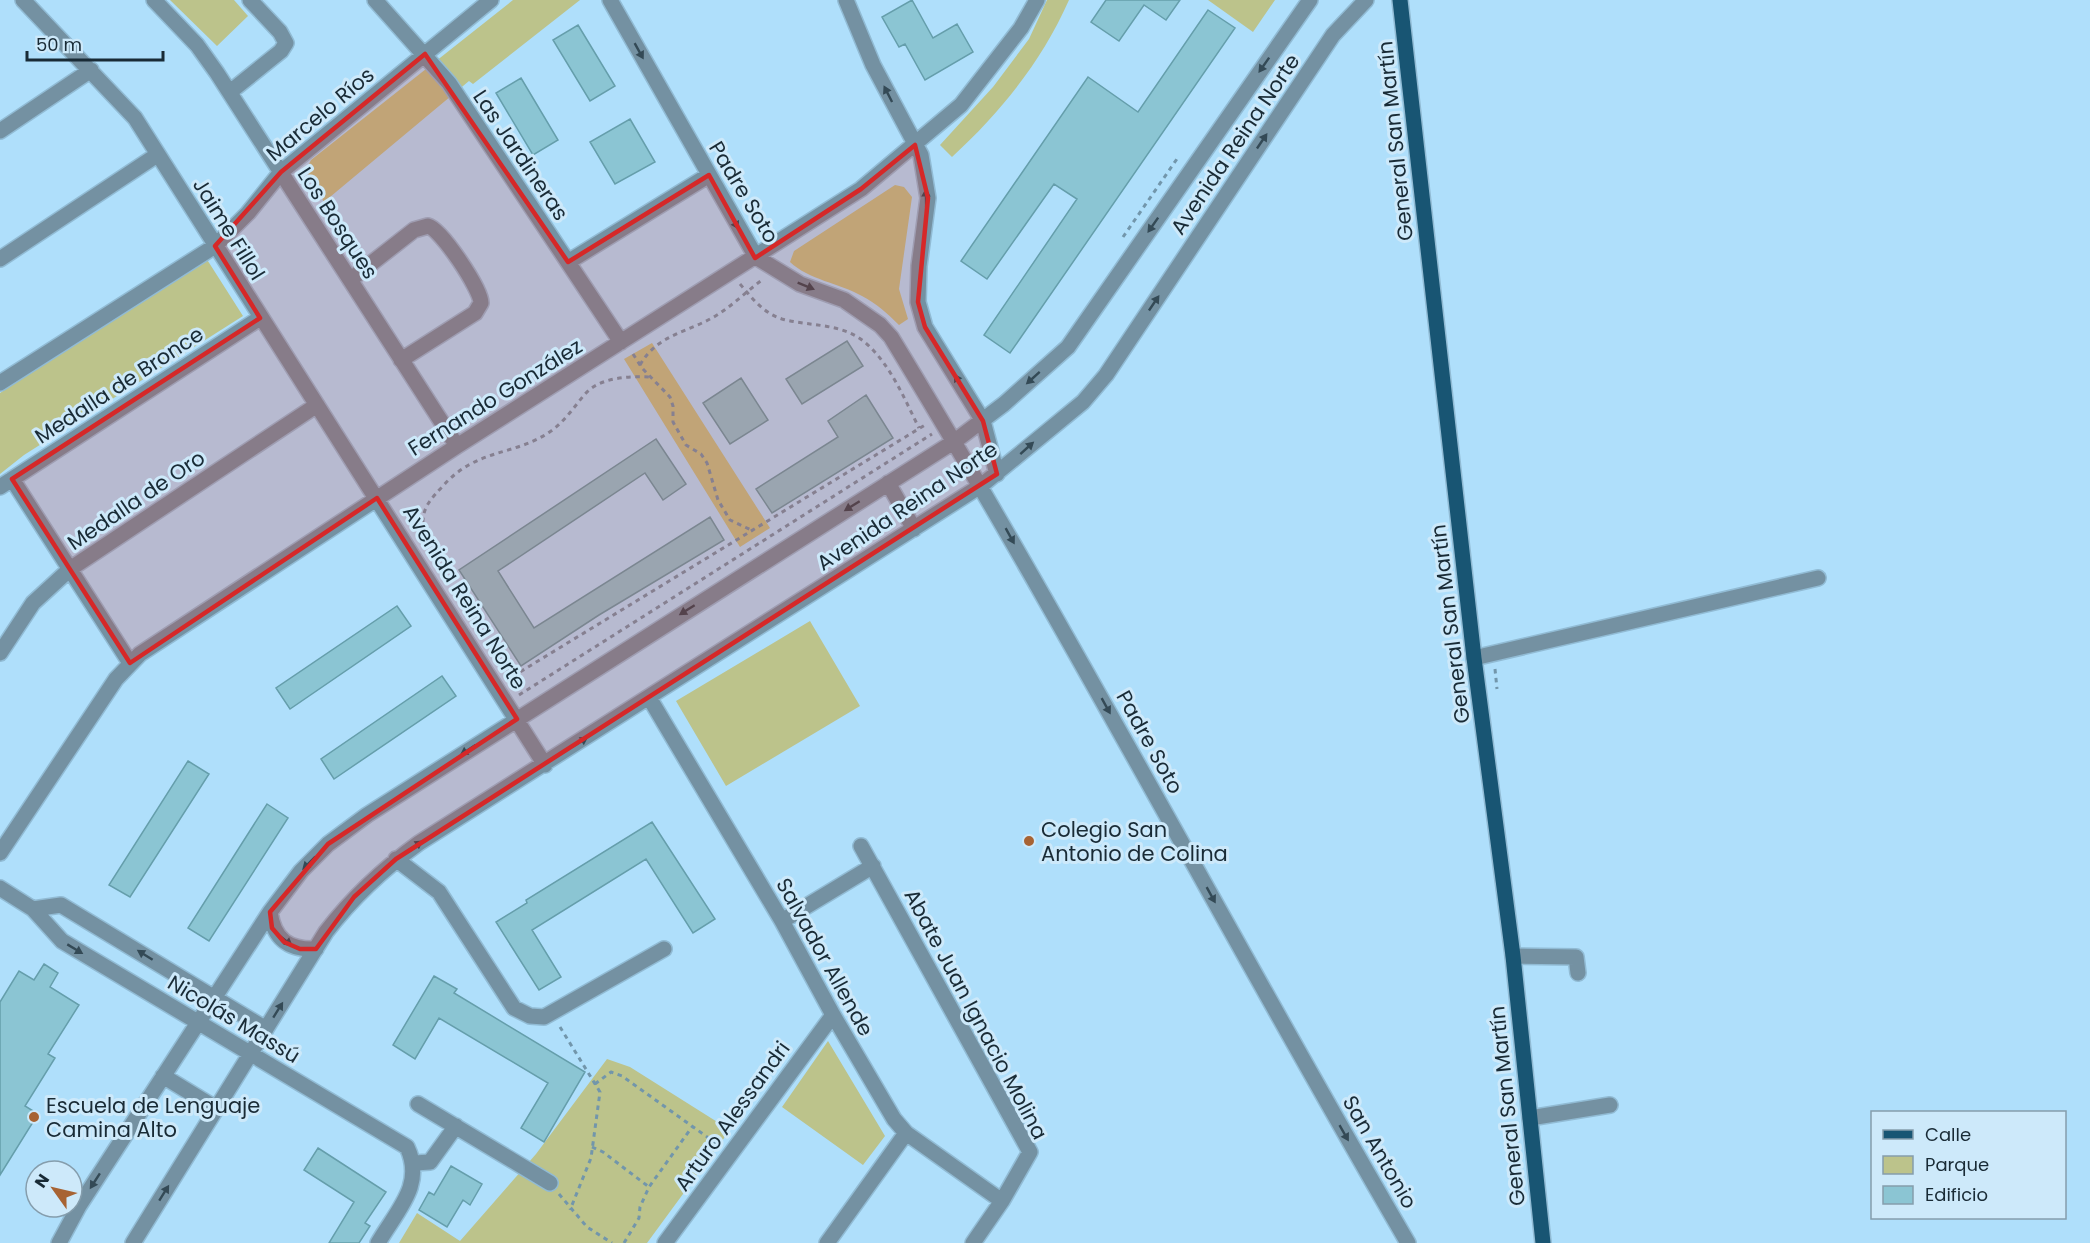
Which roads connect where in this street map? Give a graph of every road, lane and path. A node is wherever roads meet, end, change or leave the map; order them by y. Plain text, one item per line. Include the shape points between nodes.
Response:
1 (23, 0) edge
2 (154, 0) edge
3 (250, 0) edge
4 (375, 0) edge
5 (491, 0) edge
6 (610, 0) edge
7 (846, 0) edge
8 (1037, 0) edge
9 (1310, 0) edge
10 (1366, 0) edge
11 (1400, 0) edge
12 (425, 54) junction
13 (91, 70) junction
14 (230, 92) junction
15 (0, 131) edge
16 (915, 145) junction
17 (157, 155) junction
18 (280, 172) junction
19 (709, 176) junction
20 (215, 246) junction
21 (756, 257) junction
22 (0, 260) edge
23 (568, 262) junction
24 (776, 271) junction
25 (731, 273) junction
26 (350, 280) junction
27 (746, 291) junction
28 (260, 318) junction
29 (621, 342) junction
30 (401, 360) junction
31 (640, 365) junction
32 (650, 377) junction
33 (0, 382) edge
34 (317, 405) junction
35 (939, 416) junction
36 (983, 421) junction
37 (919, 428) junction
38 (955, 441) junction
39 (456, 446) junction
40 (997, 474) junction
41 (6, 483) edge
42 (888, 483) junction
43 (982, 485) junction
44 (377, 498) junction
45 (914, 529) junction
46 (752, 530) junction
47 (418, 532) dead end
48 (424, 540) junction
49 (430, 550) dead end
50 (70, 569) junction
51 (1818, 578) dead end
52 (0, 652) edge
53 (1474, 658) junction
54 (499, 659) dead end
55 (130, 663) junction
56 (650, 699) junction
57 (517, 719) junction
58 (545, 765) junction
59 (861, 846) dead end
60 (0, 853) edge
61 (396, 859) junction
62 (873, 866) junction
63 (0, 888) edge
64 (33, 909) junction
65 (270, 912) junction
66 (782, 921) junction
67 (316, 949) junction
68 (664, 949) dead end
69 (1513, 956) junction
70 (1578, 973) dead end
71 (213, 997) junction
72 (552, 1013) junction
73 (833, 1015) junction
74 (198, 1022) junction
75 (266, 1029) junction
76 (251, 1054) junction
77 (163, 1076) junction
78 (1315, 1083) joint
79 (595, 1084) junction
80 (418, 1104) dead end
81 (1610, 1106) dead end
82 (217, 1109) junction
83 (1530, 1118) junction
84 (456, 1126) junction
85 (693, 1126) junction
86 (906, 1133) junction
87 (592, 1147) junction
88 (731, 1154) junction
89 (415, 1163) junction
90 (550, 1183) joint
91 (649, 1187) junction
92 (1002, 1201) junction
93 (570, 1210) junction
94 (59, 1243) edge
95 (133, 1243) edge
96 (378, 1243) edge
97 (612, 1243) edge
98 (624, 1243) edge
99 (665, 1243) edge
100 (827, 1243) edge
101 (973, 1243) edge
102 (1408, 1243) edge
103 (1543, 1243) edge

1 - 13 street, Jaime Fillol
2 - 14 street, Los Bosques via 196,45
3 - 14 street via 286,43
4 - 12 street, Las Jardineras
5 - 12 street, Marcelo Ríos
6 -> 19 street, Padre Soto
16 -> 7 street via 873,64
8 - 16 street, Fernando González via 990,72 961,105
9 -> 36 street, Avenida Reina Norte via 1068,347
40 -> 10 street, Avenida Reina Norte via 1083,402 1106,375 1333,35
11 - 53 main road, General San Martín
12 - 18 street, Marcelo Ríos
12 - 23 street, Las Jardineras via 449,83
13 - 15 street
13 - 17 street, Jaime Fillol via 135,118
14 - 18 street, Los Bosques
16 - 21 street, Fernando González via 861,189
36 -> 16 street via 925,327 918,302 928,198 921,155
17 - 20 street, Jaime Fillol
17 - 22 street
18 - 20 street, Marcelo Ríos via 248,213
18 - 26 street, Los Bosques
19 -> 21 street, Padre Soto
19 - 23 street
20 - 28 street, Jaime Fillol
20 - 33 street, Marcelo Ríos
21 - 24 street, Padre Soto
21 - 25 street, Fernando González
23 - 29 street, Las Jardineras
24 - 27 path
24 -> 35 street, Padre Soto via 844,300 880,325
25 - 27 path
25 - 29 street, Fernando González
26 - 30 street, Los Bosques
26 - 30 street via 414,230 428,226 441,234 477,290 481,303 475,313
27 - 31 path via 716,316 674,334 651,350
27 - 37 path via 781,318 830,326 851,333 868,345 898,388
28 - 34 street, Jaime Fillol
28 - 41 street, Medalla de Bronce
29 - 31 path
29 - 39 street, Fernando González
30 - 39 street, Los Bosques
31 - 32 path
32 - 46 path via 670,397 673,422 686,445 707,463 718,500 730,520
32 - 48 path via 625,376 599,385 587,392 550,432 478,458 453,475 426,504 421,518
34 - 44 street, Jaime Fillol
34 - 50 street, Medalla de Oro
35 - 37 path
35 - 38 street, Padre Soto
36 - 38 street, Avenida Reina Norte
36 - 40 street
37 - 46 path
38 - 42 street, Avenida Reina Norte
38 - 43 street, Padre Soto
39 - 44 street, Fernando González
40 - 43 street, Avenida Reina Norte
41 - 50 street
42 - 45 street
42 -> 57 street, Avenida Reina Norte
43 - 45 street, Avenida Reina Norte
43 -> 78 street, Padre Soto
44 - 55 street, Fernando González
44 - 57 street, Avenida Reina Norte
45 - 56 street, Avenida Reina Norte
46 - 54 path via 515,675
47 - 48 path
48 - 49 path
50 - 52 street, Medalla de Oro via 33,603
50 - 55 street
51 - 53 street
53 - 69 main road, General San Martín
55 - 60 street, Fernando González
58 -> 56 street, Avenida Reina Norte
56 - 66 street, Salvador Allende
57 - 58 street, Avenida Reina Norte
57 -> 65 street via 328,844
61 -> 58 street, Avenida Reina Norte
59 - 62 street, Abate Juan Ignacio Molina
61 - 67 street, Avenida Reina Norte via 354,897
61 - 72 street via 439,892 514,1008 530,1016
62 - 66 street
62 - 92 street, Abate Juan Ignacio Molina via 1030,1152
63 - 64 street, Nicolás Massú
71 -> 64 street, Nicolás Massú via 62,904
64 -> 74 street, Nicolás Massú via 62,941
65 -> 67 street via 272,928 284,942 300,950
65 - 71 street
66 - 73 street, Salvador Allende
75 -> 67 street, Avenida Reina Norte
68 - 72 street
69 - 70 street via 1576,957
69 - 83 main road, General San Martín
71 - 74 street
71 - 75 street, Nicolás Massú
72 - 79 path
73 - 86 street, Salvador Allende
73 - 88 street, Arturo Alessandri
74 - 76 street, Nicolás Massú
74 - 77 street
75 - 76 street, Avenida Reina Norte
76 - 82 street, Avenida Reina Norte
76 - 89 street, Nicolás Massú via 407,1147
77 - 82 street
77 -> 94 street
78 -> 102 street, San Antonio
79 - 85 path via 611,1072 622,1076
79 - 87 path via 600,1092
80 - 84 street
81 - 83 street
95 -> 82 street, Avenida Reina Norte
83 - 103 main road, General San Martín
84 - 89 street via 430,1162
84 - 90 street
85 - 88 path
85 - 91 path
86 - 92 street, Salvador Allende
86 - 100 street
87 - 91 path
87 - 93 path
88 - 99 street, Arturo Alessandri
89 - 96 street via 414,1182
90 - 93 path
91 - 98 path via 639,1218
92 - 101 street
93 - 97 path

